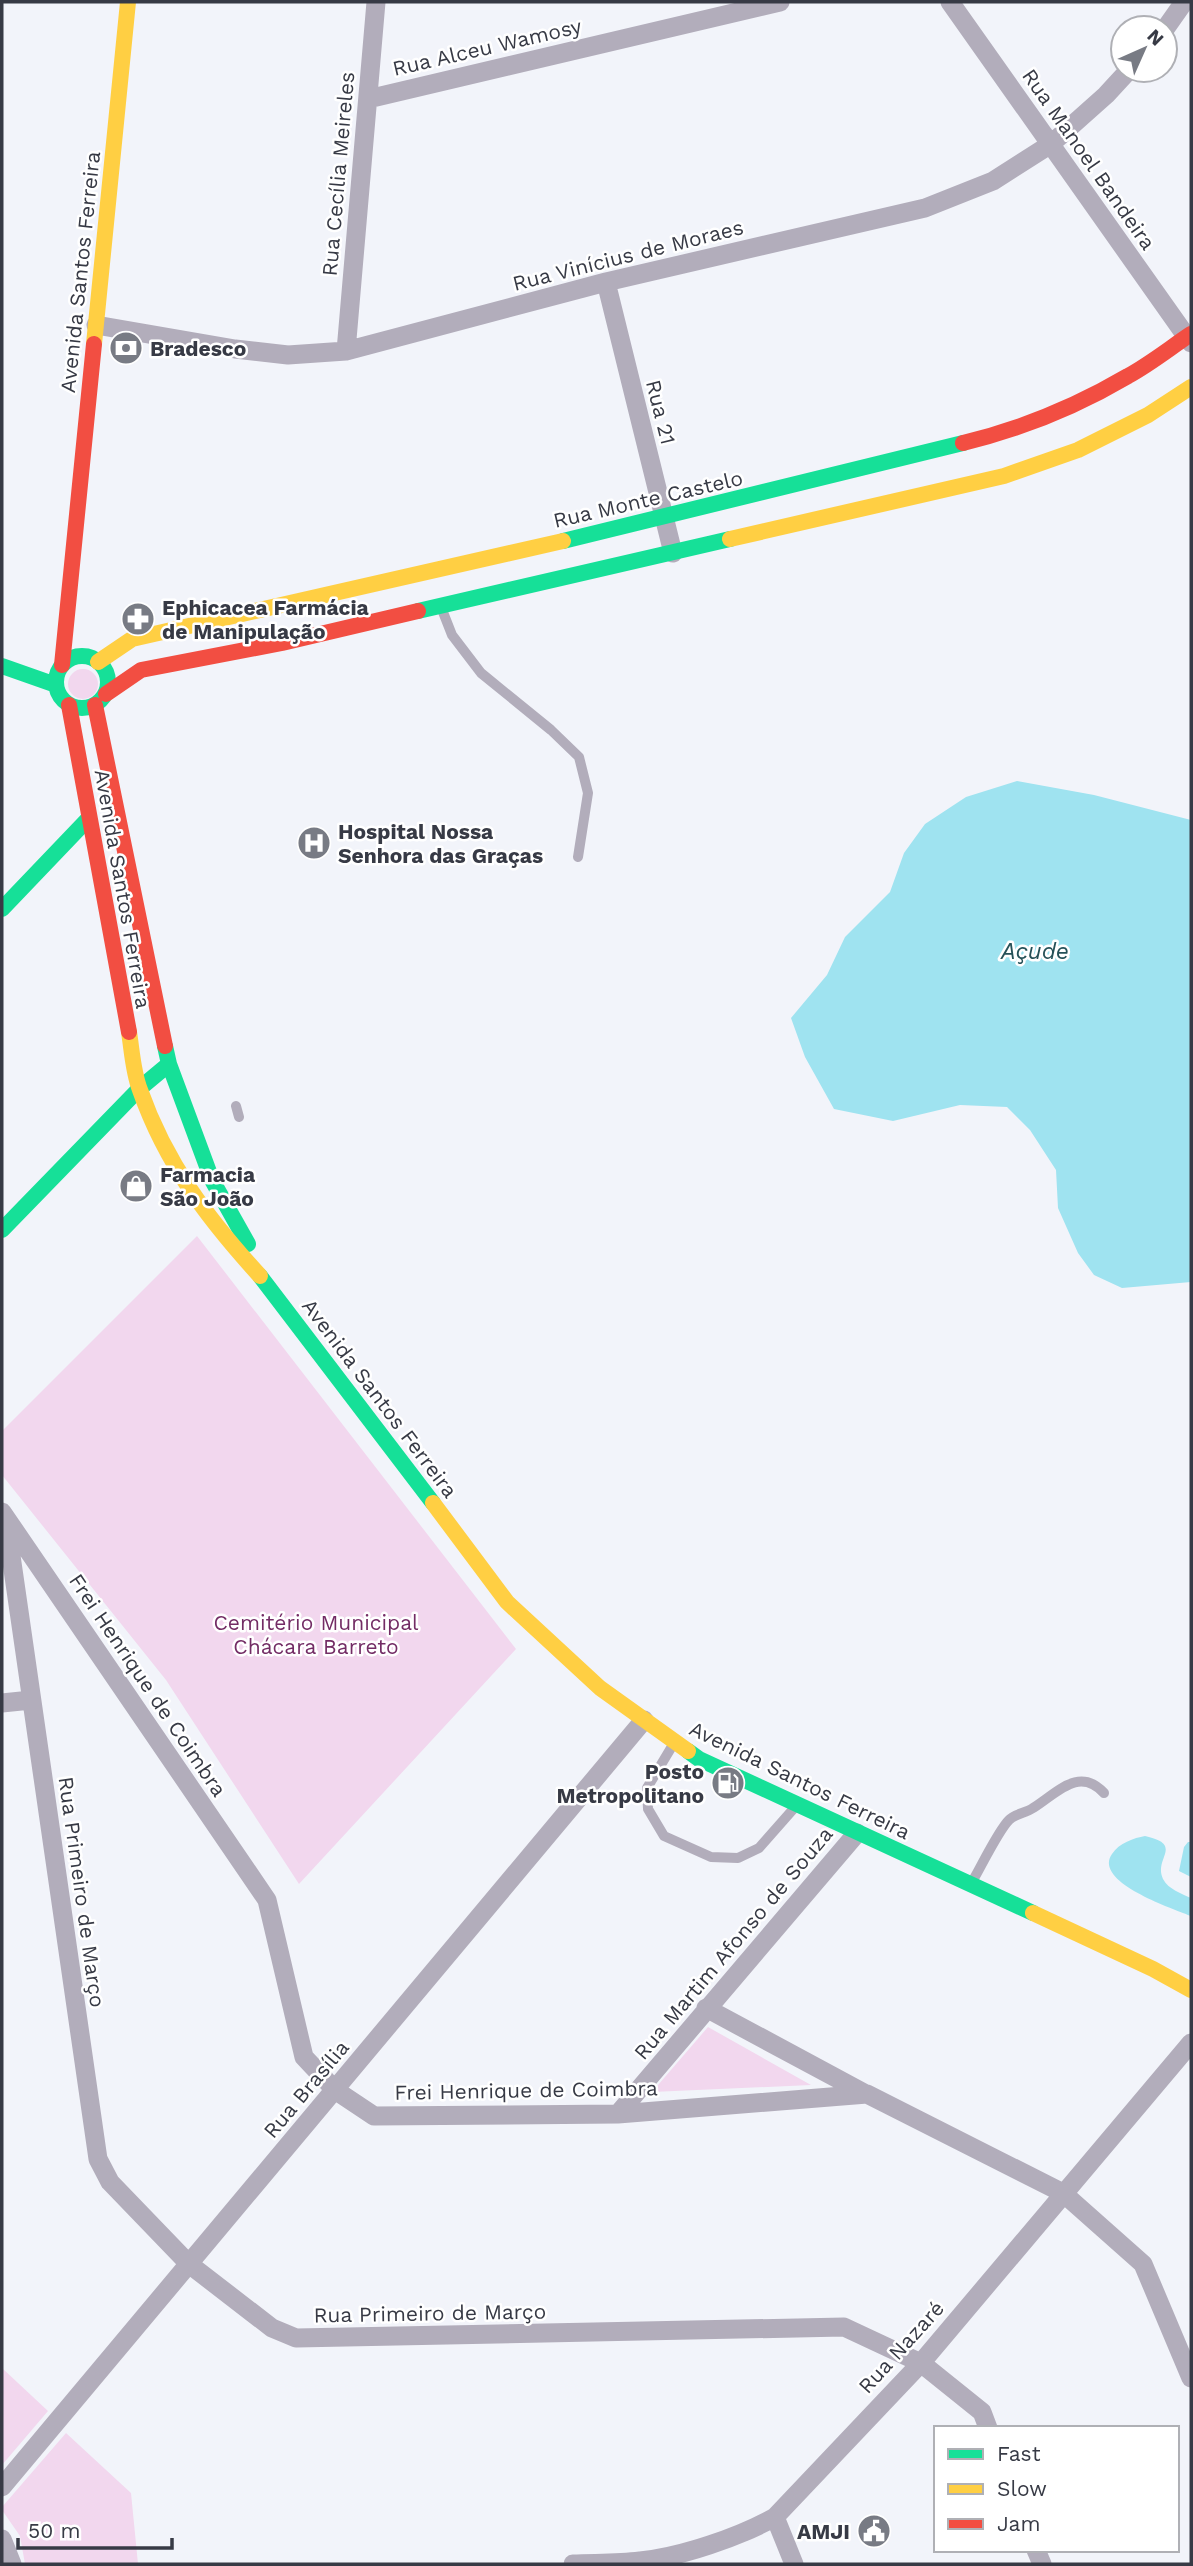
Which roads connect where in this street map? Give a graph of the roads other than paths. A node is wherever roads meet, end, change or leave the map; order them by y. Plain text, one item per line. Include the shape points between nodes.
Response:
1 (128, 2) edge
2 (376, 2) edge
3 (780, 2) edge
4 (950, 2) edge
5 (1116, 84) edge
6 (368, 99) junction
7 (1051, 144) junction
8 (606, 282) junction
9 (96, 325) junction
10 (1190, 338) edge
11 (346, 351) junction
12 (1191, 387) edge
13 (663, 518) junction
14 (75, 545) junction
15 (673, 553) junction
16 (441, 606) junction
17 (88, 647) junction
18 (62, 665) junction
19 (2, 666) edge
20 (56, 685) junction
21 (100, 699) junction
22 (69, 705) junction
23 (88, 819) junction
24 (578, 857) dead end
25 (2, 909) edge
26 (169, 1064) junction
27 (139, 1089) junction
28 (236, 1106) dead end
29 (239, 1117) dead end
30 (2, 1230) edge
31 (273, 1290) junction
32 (4, 1514) edge
33 (31, 1700) junction
34 (2, 1703) edge
35 (645, 1720) junction
36 (675, 1743) junction
37 (1104, 1793) dead end
38 (797, 1805) junction
39 (857, 1833) junction
40 (970, 1886) junction
41 (1191, 1990) edge
42 (706, 2008) junction
43 (1191, 2043) edge
44 (335, 2090) junction
45 (867, 2094) junction
46 (618, 2114) junction
47 (1063, 2193) junction
48 (189, 2264) junction
49 (921, 2363) junction
50 (1191, 2378) edge
51 (987, 2426) edge
52 (2, 2487) edge
53 (775, 2517) junction
54 (2, 2539) edge
55 (12, 2564) edge
56 (573, 2564) edge
57 (794, 2564) edge

1 - 9 main road, Avenida Santos Ferreira
2 - 6 street, Rua Cecília Meireles
3 - 6 street, Rua Alceu Wamosy
4 - 7 street, Rua Manoel Bandeira
5 - 7 street, Rua Vinícius de Moraes
6 - 11 street, Rua Cecília Meireles
7 - 8 street, Rua Vinícius de Moraes via 993,181 925,208
7 - 10 street, Rua Manoel Bandeira
8 - 11 street, Rua Vinícius de Moraes
8 - 13 street, Rua 21
9 - 11 street, Rua Vinícius de Moraes via 288,355
9 - 14 main road, Avenida Santos Ferreira
10 - 13 main road, Rua Monte Castelo via 1069,407 1000,434
12 - 15 main road via 1148,415 1078,450 1004,476
13 - 15 street, Rua 21
13 - 17 main road, Rua Monte Castelo
14 - 17 main road, Avenida Santos Ferreira
14 - 18 main road, Avenida Santos Ferreira
15 - 16 main road
16 - 21 main road via 141,670
16 - 24 lane via 452,635 481,673 579,757 588,793
17 - 18 main road
17 - 21 main road via 108,680
18 - 20 main road
19 - 20 main road
20 - 22 main road
21 - 22 main road via 77,708
21 - 26 main road, Avenida Santos Ferreira
22 - 23 main road, Avenida Santos Ferreira
23 - 25 main road
23 - 27 main road, Avenida Santos Ferreira
26 - 27 main road
26 - 31 main road, Avenida Santos Ferreira via 212,1180
27 - 30 main road
27 - 31 main road, Avenida Santos Ferreira via 175,1169 217,1229
28 - 29 lane
31 - 35 main road, Avenida Santos Ferreira via 507,1602 600,1688
32 - 33 street, Rua Primeiro de Março
32 - 44 street, Frei Henrique de Coimbra via 267,1900 304,2057
33 - 34 street
33 - 48 street, Rua Primeiro de Março via 98,2159 110,2182
35 - 36 main road, Avenida Santos Ferreira
35 - 44 street, Rua Brasília
36 - 38 main road, Avenida Santos Ferreira
36 - 38 lane via 647,1788 648,1809 664,1836 711,1857 738,1858 759,1848
37 - 40 lane via 1094,1783 1080,1781 1009,1819
38 - 39 main road, Avenida Santos Ferreira
39 - 40 main road, Avenida Santos Ferreira
39 - 42 street, Rua Martim Afonso de Souza
40 - 41 main road, Avenida Santos Ferreira
42 - 45 street
42 - 46 street, Rua Martim Afonso de Souza
43 - 47 street, Rua Nazaré
44 - 46 street, Frei Henrique de Coimbra via 374,2116
44 - 48 street, Rua Brasília
45 - 46 street, Frei Henrique de Coimbra
45 - 47 street
47 - 49 street, Rua Nazaré
47 - 50 street via 1143,2264
48 - 49 street, Rua Primeiro de Março via 272,2328 296,2339 844,2327
48 - 52 street, Rua Brasília
49 - 51 street, Rua Primeiro de Março via 982,2412
49 - 53 street, Rua Nazaré
53 - 56 street, Rua Nazaré via 705,2546 641,2561
53 - 57 street
54 - 55 street

